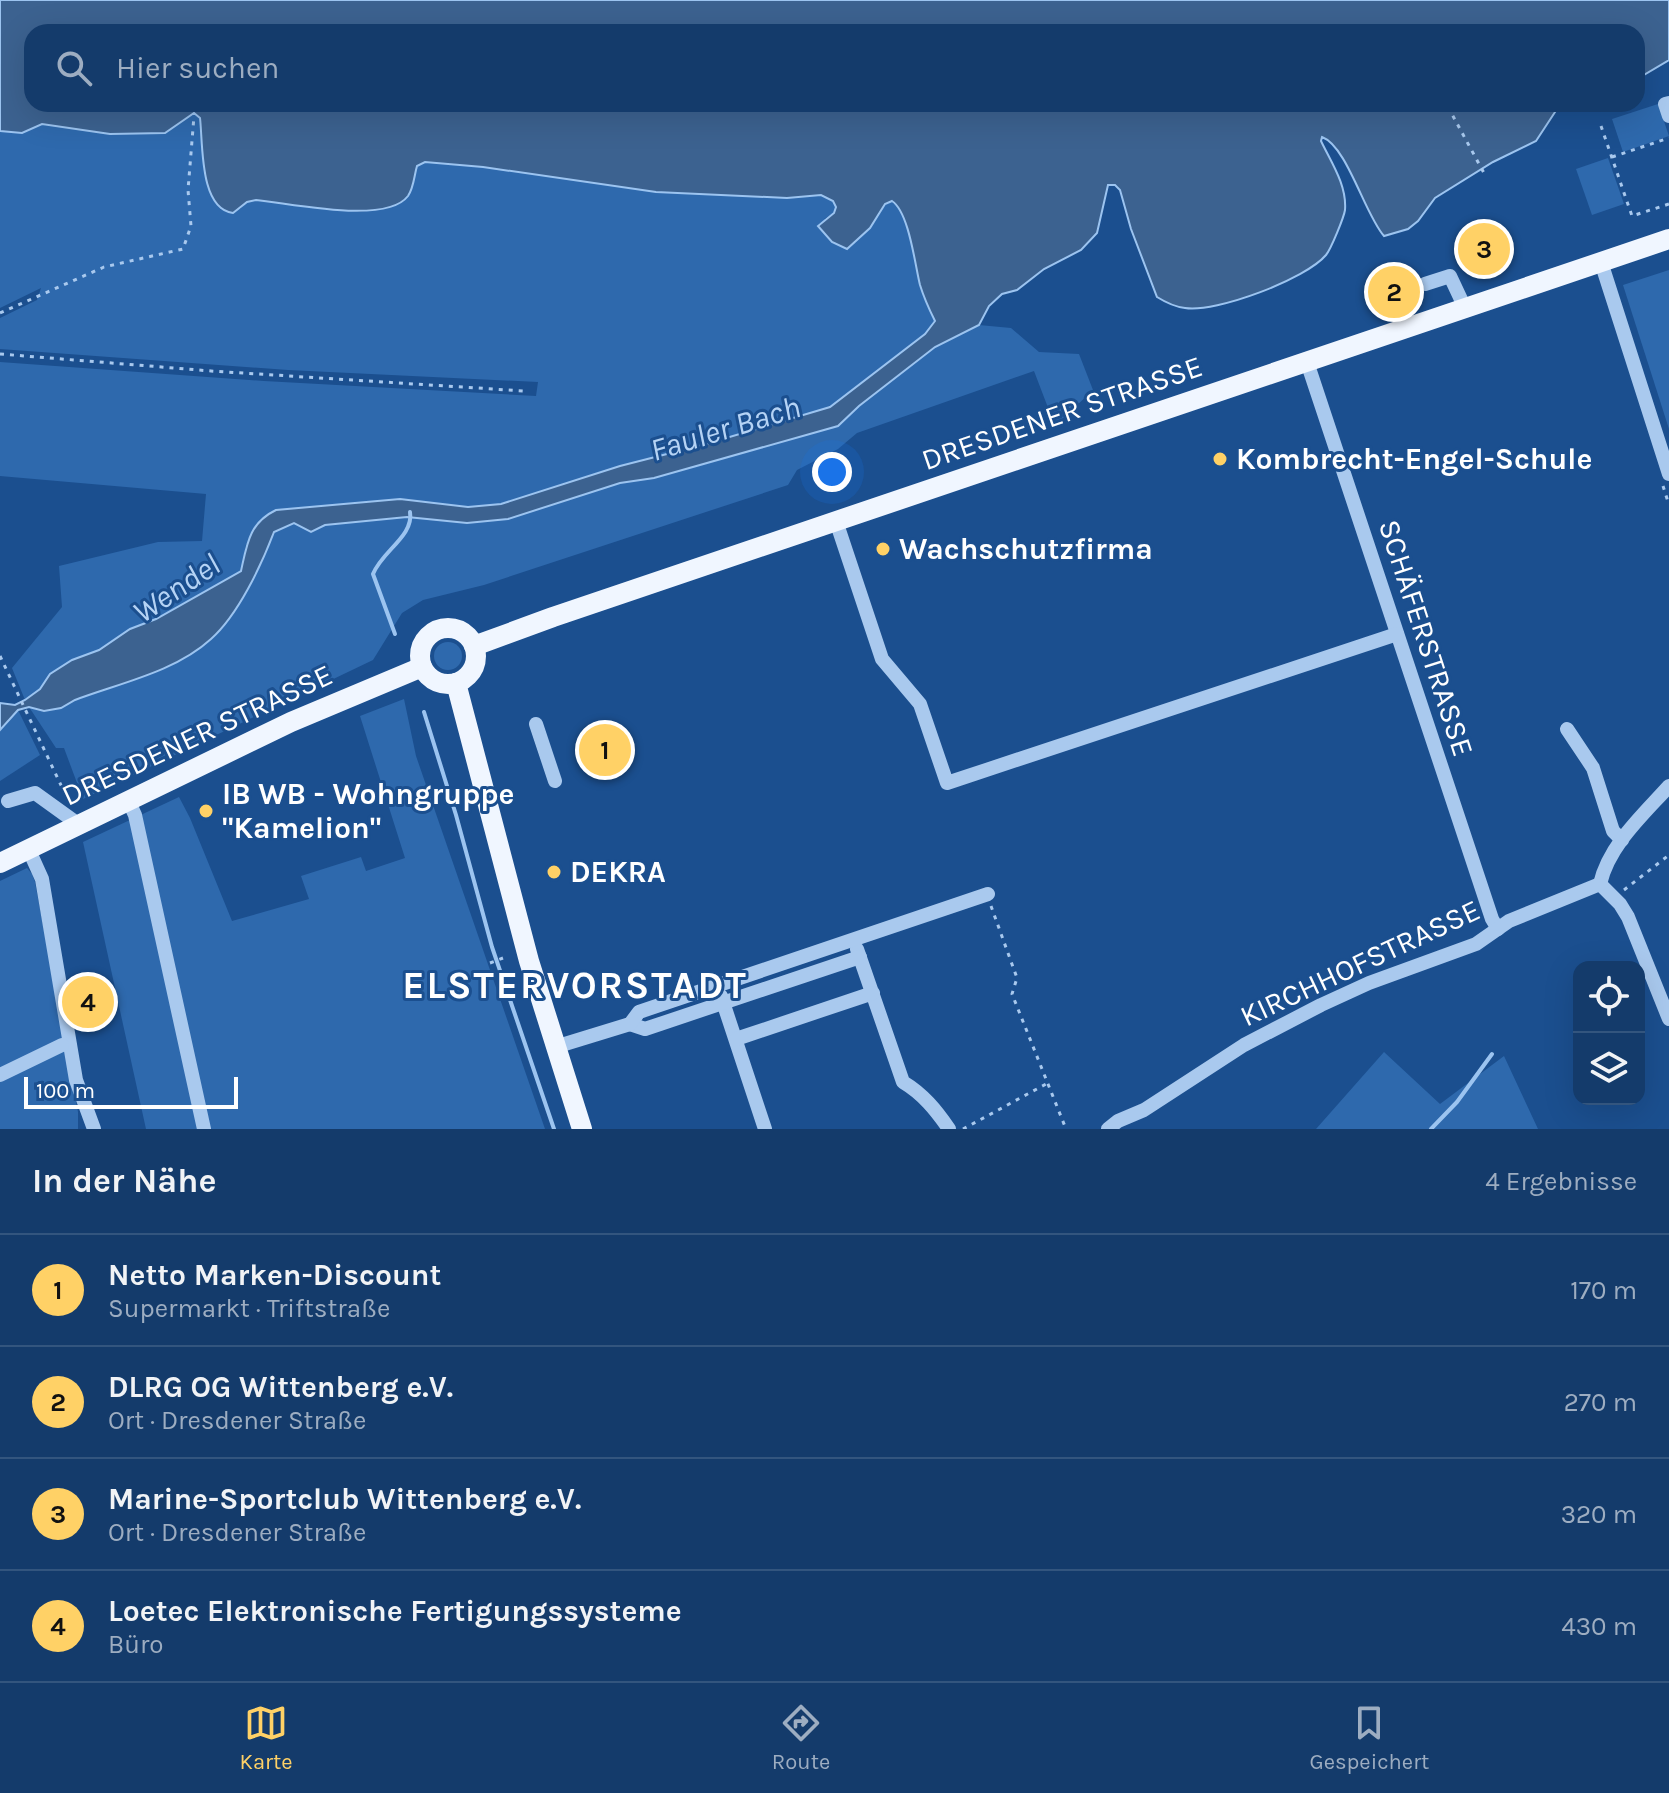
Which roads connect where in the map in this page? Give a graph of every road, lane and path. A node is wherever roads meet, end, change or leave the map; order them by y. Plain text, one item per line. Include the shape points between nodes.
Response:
1 (1669, 103) edge
2 (1451, 112) edge
3 (194, 116) dead end
4 (1669, 116) edge
5 (1601, 126) dead end
6 (1669, 138) edge
7 (1612, 157) junction
8 (1484, 173) dead end
9 (1669, 204) edge
10 (1669, 239) edge
11 (1601, 262) junction
12 (1425, 284) dead end
13 (1465, 308) junction
14 (0, 313) edge
15 (0, 354) edge
16 (1307, 362) junction
17 (524, 391) dead end
18 (1669, 474) edge
19 (836, 521) junction
20 (1397, 634) junction
21 (474, 646) junction
22 (0, 656) edge
23 (422, 667) junction
24 (456, 683) junction
25 (536, 724) dead end
26 (1567, 729) dead end
27 (555, 781) dead end
28 (1669, 786) edge
29 (128, 800) junction
30 (8, 801) dead end
31 (78, 824) junction
32 (1622, 840) junction
33 (28, 848) junction
34 (1669, 855) edge
35 (0, 863) edge
36 (1600, 884) junction
37 (988, 894) joint
38 (1614, 897) junction
39 (1498, 929) junction
40 (852, 938) junction
41 (860, 957) junction
42 (503, 958) dead end
43 (490, 963) dead end
44 (717, 985) junction
45 (873, 993) junction
46 (723, 1002) junction
47 (1669, 1019) edge
48 (630, 1024) junction
49 (736, 1039) junction
50 (62, 1045) dead end
51 (555, 1047) junction
52 (0, 1075) edge
53 (1048, 1083) junction
54 (94, 1129) edge
55 (204, 1129) edge
56 (582, 1129) edge
57 (765, 1129) edge
58 (949, 1129) edge
59 (963, 1129) edge
60 (1066, 1129) edge
61 (1108, 1129) edge

1 - 4 street
2 - 8 path
3 - 14 path via 191,226 183,249 104,267
5 - 7 path
6 - 7 path
7 - 9 path via 1632,216
10 - 11 main road, DRESDENER STRASSE
11 - 13 main road, DRESDENER STRASSE
11 - 18 street
12 - 13 street via 1450,276
13 - 16 main road, DRESDENER STRASSE
15 - 17 path
16 - 19 main road, DRESDENER STRASSE
16 - 20 street, SCHÄFERSTRASSE
19 - 20 street via 882,659 920,704 947,783
19 - 21 main road, DRESDENER STRASSE
20 - 39 street, SCHÄFERSTRASSE
21 - 23 main road via 459,630 437,630 421,645
21 - 24 main road via 473,668
22 - 31 path
23 - 24 main road via 440,683
23 - 29 main road, DRESDENER STRASSE
24 - 51 main road
25 - 27 street
26 - 32 street via 1593,768 1613,831
28 - 32 street
29 - 31 main road, DRESDENER STRASSE
29 - 55 street
30 - 31 street via 35,793
31 - 33 main road, DRESDENER STRASSE
32 - 36 street via 1607,861
33 - 35 main road, DRESDENER STRASSE
33 - 54 street via 42,879 76,1080
34 - 38 path
36 - 38 street
36 - 39 street, KIRCHHOFSTRASSE
37 - 40 street
37 - 53 path via 1017,978 1012,994
38 - 47 street via 1628,917
39 - 61 street, KIRCHHOFSTRASSE via 1476,944 1355,989 1269,1032
40 - 41 street
40 - 44 street
41 - 45 street
41 - 46 street
42 - 43 path
44 - 46 street
44 - 48 street via 639,1012
45 - 49 street
45 - 58 street via 903,1082 918,1091
46 - 48 street via 645,1029
46 - 49 street
48 - 51 street
49 - 57 street
50 - 52 street
51 - 56 main road
53 - 59 path
53 - 60 path

